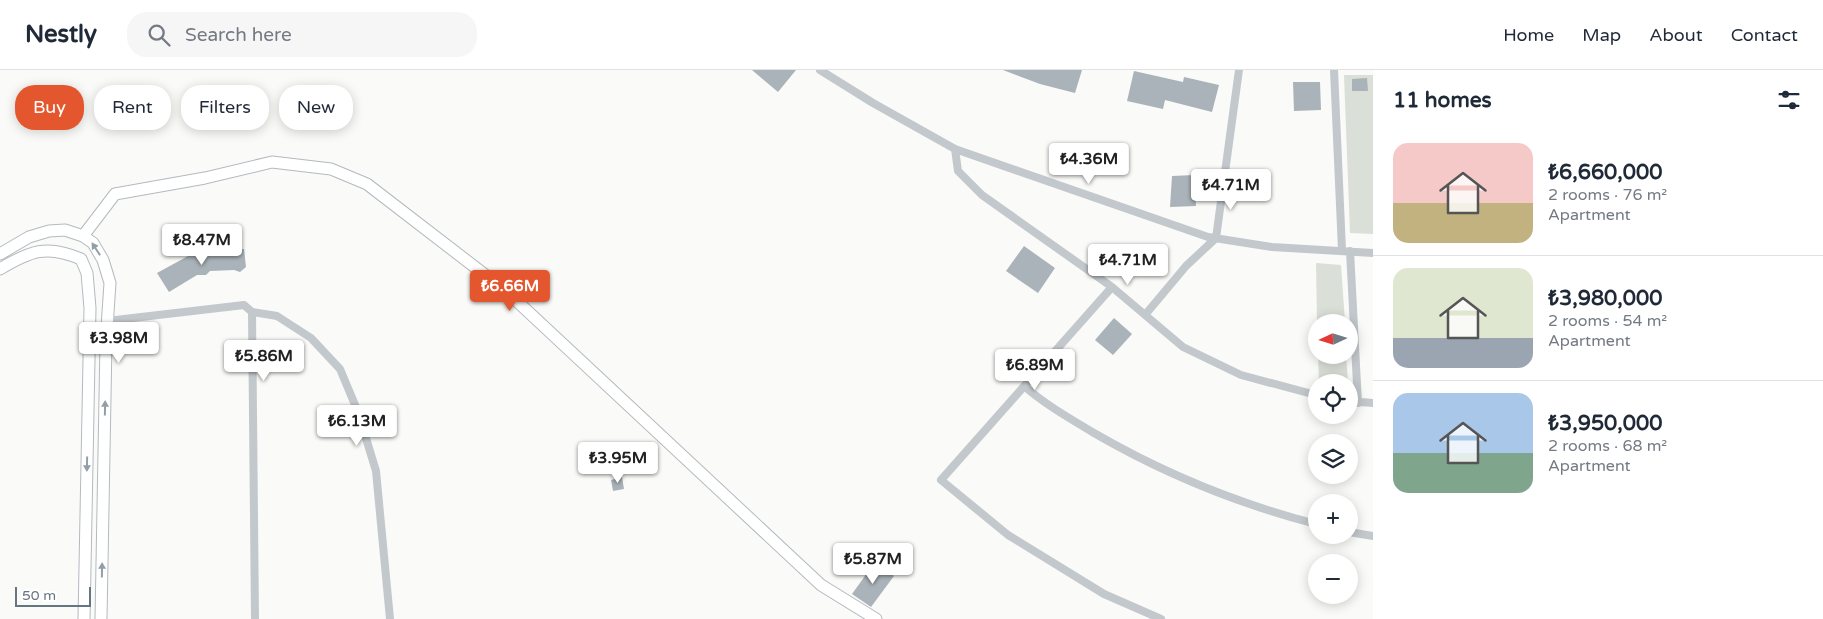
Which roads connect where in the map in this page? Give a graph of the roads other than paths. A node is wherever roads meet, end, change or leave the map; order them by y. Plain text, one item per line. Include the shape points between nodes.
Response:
1 (820, 70) edge
2 (1239, 70) edge
3 (1334, 70) edge
4 (955, 148) junction
5 (83, 236) junction
6 (1216, 238) junction
7 (1346, 250) junction
8 (1373, 253) edge
9 (0, 254) edge
10 (0, 269) edge
11 (1112, 287) junction
12 (252, 312) junction
13 (1145, 315) junction
14 (107, 321) junction
15 (1356, 374) edge
16 (1024, 386) junction
17 (1308, 393) edge
18 (1358, 403) edge
19 (1373, 404) edge
20 (1308, 522) edge
21 (1358, 534) edge
22 (1373, 536) edge
23 (84, 619) edge
24 (102, 619) edge
25 (255, 619) edge
26 (390, 619) edge
27 (876, 619) edge
28 (1161, 619) edge

1 - 4 street
2 - 6 street
3 - 7 street
4 - 6 street via 1100,201
4 - 11 street via 958,170 982,195
5 - 9 street via 65,230 50,231 29,236
14 -> 5 street via 110,283 98,251
5 - 27 street via 115,194 272,162 331,170 367,184 506,291 821,585
6 - 7 street via 1272,247
6 - 13 street via 1186,266
7 - 8 street
7 - 15 street
10 -> 23 street via 36,251 50,249 81,259 87,273 90,308
11 - 13 street
11 - 16 street
12 - 14 street via 244,305
12 - 25 street
12 - 26 street via 277,316 311,338 340,369 358,412 376,471
13 - 17 street via 1183,347 1241,375
24 -> 14 street
16 - 20 street via 1045,404 1138,458 1269,512
16 - 28 street via 941,480 1008,535 1104,594
18 - 19 street
21 - 22 street

